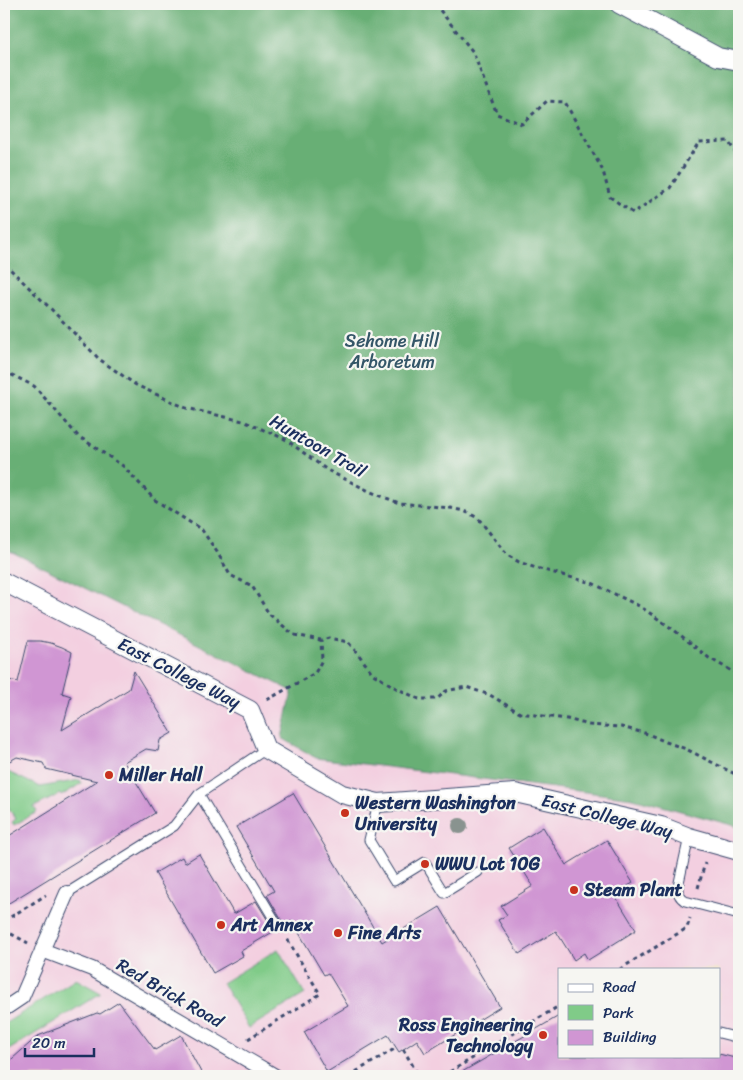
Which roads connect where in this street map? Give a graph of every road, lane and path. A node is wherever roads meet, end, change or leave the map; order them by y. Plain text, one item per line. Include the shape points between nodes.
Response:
1 (279, 4) edge
2 (371, 4) edge
3 (435, 4) edge
4 (618, 4) edge
5 (739, 61) edge
6 (739, 158) edge
7 (4, 265) edge
8 (4, 371) edge
9 (4, 582) edge
10 (321, 640) junction
11 (739, 675) edge
12 (250, 710) junction
13 (266, 749) junction
14 (739, 776) edge
15 (199, 794) junction
16 (378, 803) junction
17 (689, 838) junction
18 (739, 851) edge
19 (706, 855) dead end
20 (478, 872) dead end
21 (66, 893) junction
22 (696, 893) dead end
23 (692, 914) dead end
24 (739, 915) edge
25 (4, 921) edge
26 (278, 924) joint
27 (4, 930) edge
28 (20, 938) dead end
29 (42, 950) junction
30 (622, 968) edge
31 (558, 1007) edge
32 (4, 1009) edge
33 (258, 1032) dead end
34 (720, 1032) edge
35 (739, 1038) edge
36 (396, 1048) dead end
37 (403, 1049) dead end
38 (275, 1076) edge
39 (349, 1076) edge
40 (419, 1076) edge
41 (443, 1076) edge

1 - 2 path
3 - 6 path via 473,52 498,114 522,124 548,101 565,102 603,171 610,197 633,213 670,188 699,142 728,141
4 - 5 street via 718,57
7 - 11 path, Huntoon Trail via 98,359 136,385 186,408 243,421 285,439 326,470 399,503 464,511 478,518 507,555 536,568 592,583 641,607 708,658
8 - 10 path via 34,386 78,436 123,466 155,500 202,530 230,575 252,586 269,614 294,636
9 - 12 street, East College Way
10 - 12 path via 322,660 315,673
10 - 14 path via 329,638 348,642 373,674 419,700 437,699 446,692 466,687 490,695 520,713 621,727 648,734 686,748
12 - 13 street, East College Way
13 - 15 lane
13 - 16 street, East College Way via 342,794
15 - 21 lane via 174,826
15 - 26 lane
16 - 17 street, East College Way via 515,793 661,826
16 - 20 lane via 369,840 394,881 425,862 444,893
17 - 18 street, East College Way
17 - 24 lane via 678,887 680,898
19 - 22 path
21 - 25 path via 61,885
21 - 29 street
23 - 30 path via 688,928
26 - 33 path via 320,994
27 - 28 path
29 - 32 street via 22,997
29 - 38 street, Red Brick Road via 92,969
31 - 41 path
34 - 35 lane
36 - 39 path
37 - 40 path

